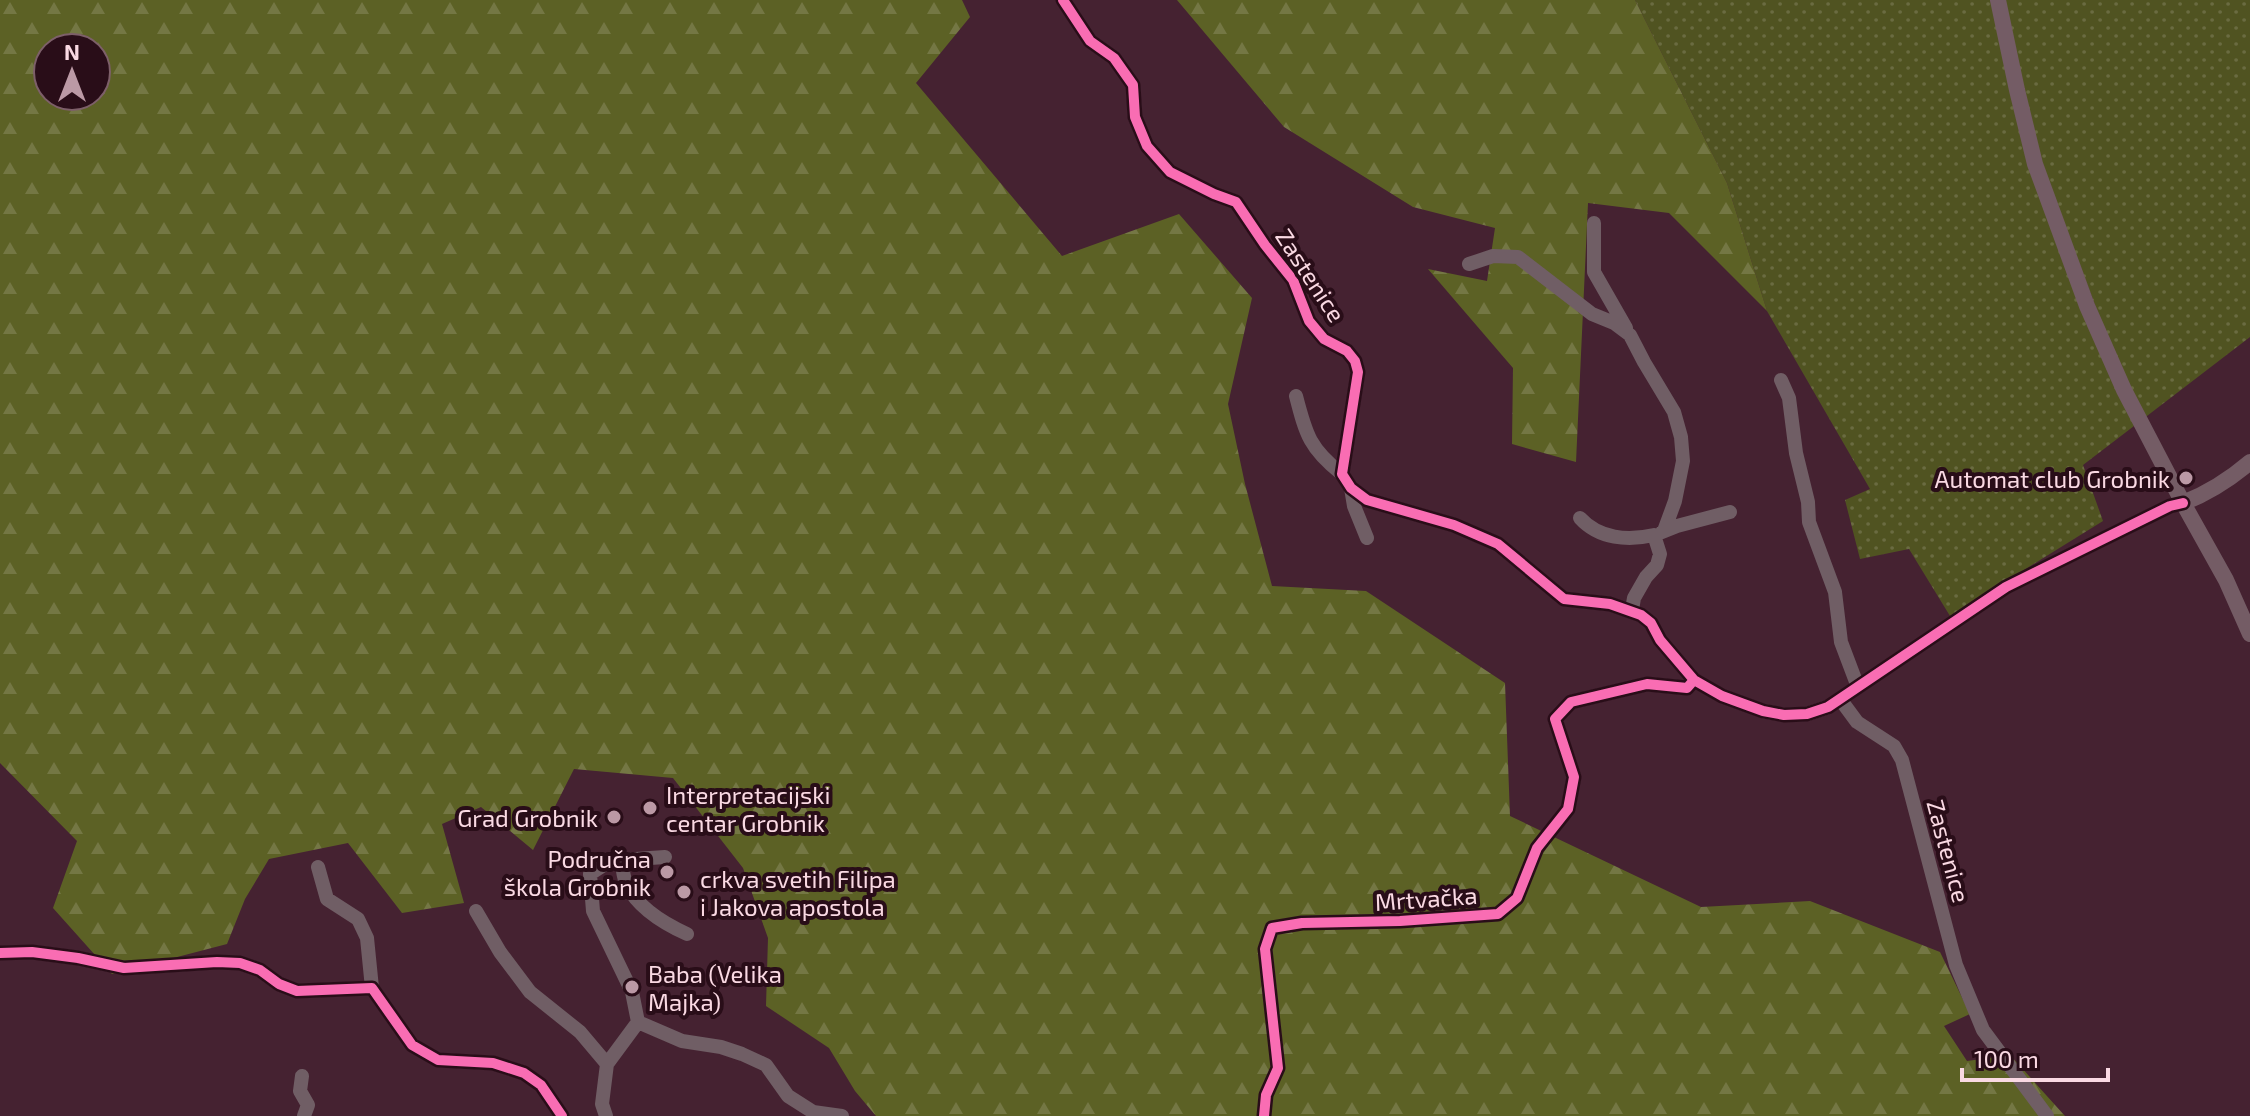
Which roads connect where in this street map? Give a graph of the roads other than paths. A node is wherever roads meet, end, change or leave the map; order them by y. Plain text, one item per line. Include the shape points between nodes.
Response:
1 (1063, 0) edge
2 (1998, 0) edge
3 (1594, 223) dead end
4 (1469, 264) dead end
5 (1630, 335) junction
6 (1781, 380) dead end
7 (1296, 396) dead end
8 (2250, 462) edge
9 (1342, 474) junction
10 (1351, 488) junction
11 (2183, 503) junction
12 (1730, 512) dead end
13 (1580, 518) dead end
14 (1659, 533) junction
15 (1367, 538) dead end
16 (1632, 610) junction
17 (2250, 634) edge
18 (1694, 680) junction
19 (1858, 687) junction
20 (1840, 699) junction
21 (665, 857) dead end
22 (621, 860) junction
23 (318, 867) dead end
24 (476, 911) dead end
25 (687, 934) dead end
26 (0, 953) edge
27 (372, 988) junction
28 (638, 1022) junction
29 (607, 1064) junction
30 (302, 1076) dead end
31 (304, 1116) edge
32 (562, 1116) edge
33 (606, 1116) edge
34 (842, 1116) edge
35 (1264, 1116) edge
36 (2047, 1116) edge

1 - 9 street, Zastenice via 1090,41 1114,58 1133,85 1135,117 1147,146 1170,172 1236,202 1293,280 1309,321 1355,361 1358,372
2 - 11 main road via 2040,178 2087,306
3 - 5 street via 1594,272
4 - 5 street via 1493,256 1518,257 1592,314
5 - 14 street via 1674,412 1681,437 1683,461 1675,501
6 - 19 street via 1789,398 1809,522 1835,592 1841,642
7 - 9 street via 1314,447
8 - 11 main road
9 - 10 street
10 - 15 street
10 - 16 street via 1367,500 1454,525 1498,544 1564,599
11 - 17 main road
11 - 19 street via 2006,587
12 - 14 street
13 - 14 street via 1598,533 1639,539
14 - 16 street via 1657,565 1634,598
16 - 18 street via 1651,623
18 - 20 street via 1722,696 1784,715 1807,714
18 - 35 street, Mrtvačka via 1687,688 1647,684 1571,702 1555,719 1574,777 1568,809 1537,848 1517,898 1498,914 1272,928 1265,949 1278,1068
19 - 20 street
20 - 36 street, Zastenice via 1857,722 1894,746 1902,760 1956,965 1986,1035
21 - 22 street
22 - 25 street via 633,895
22 - 28 street via 593,871 590,885 593,911 632,992
23 - 27 street via 327,899 358,919 367,938
24 - 29 street via 530,992 580,1032
26 - 27 street via 32,952 124,968 240,963 297,991
27 - 32 street via 412,1045 438,1060 493,1063 524,1073 541,1085
28 - 29 street
28 - 34 street via 766,1065 788,1096 813,1112
29 - 33 street via 602,1104
30 - 31 street via 300,1091 308,1105

